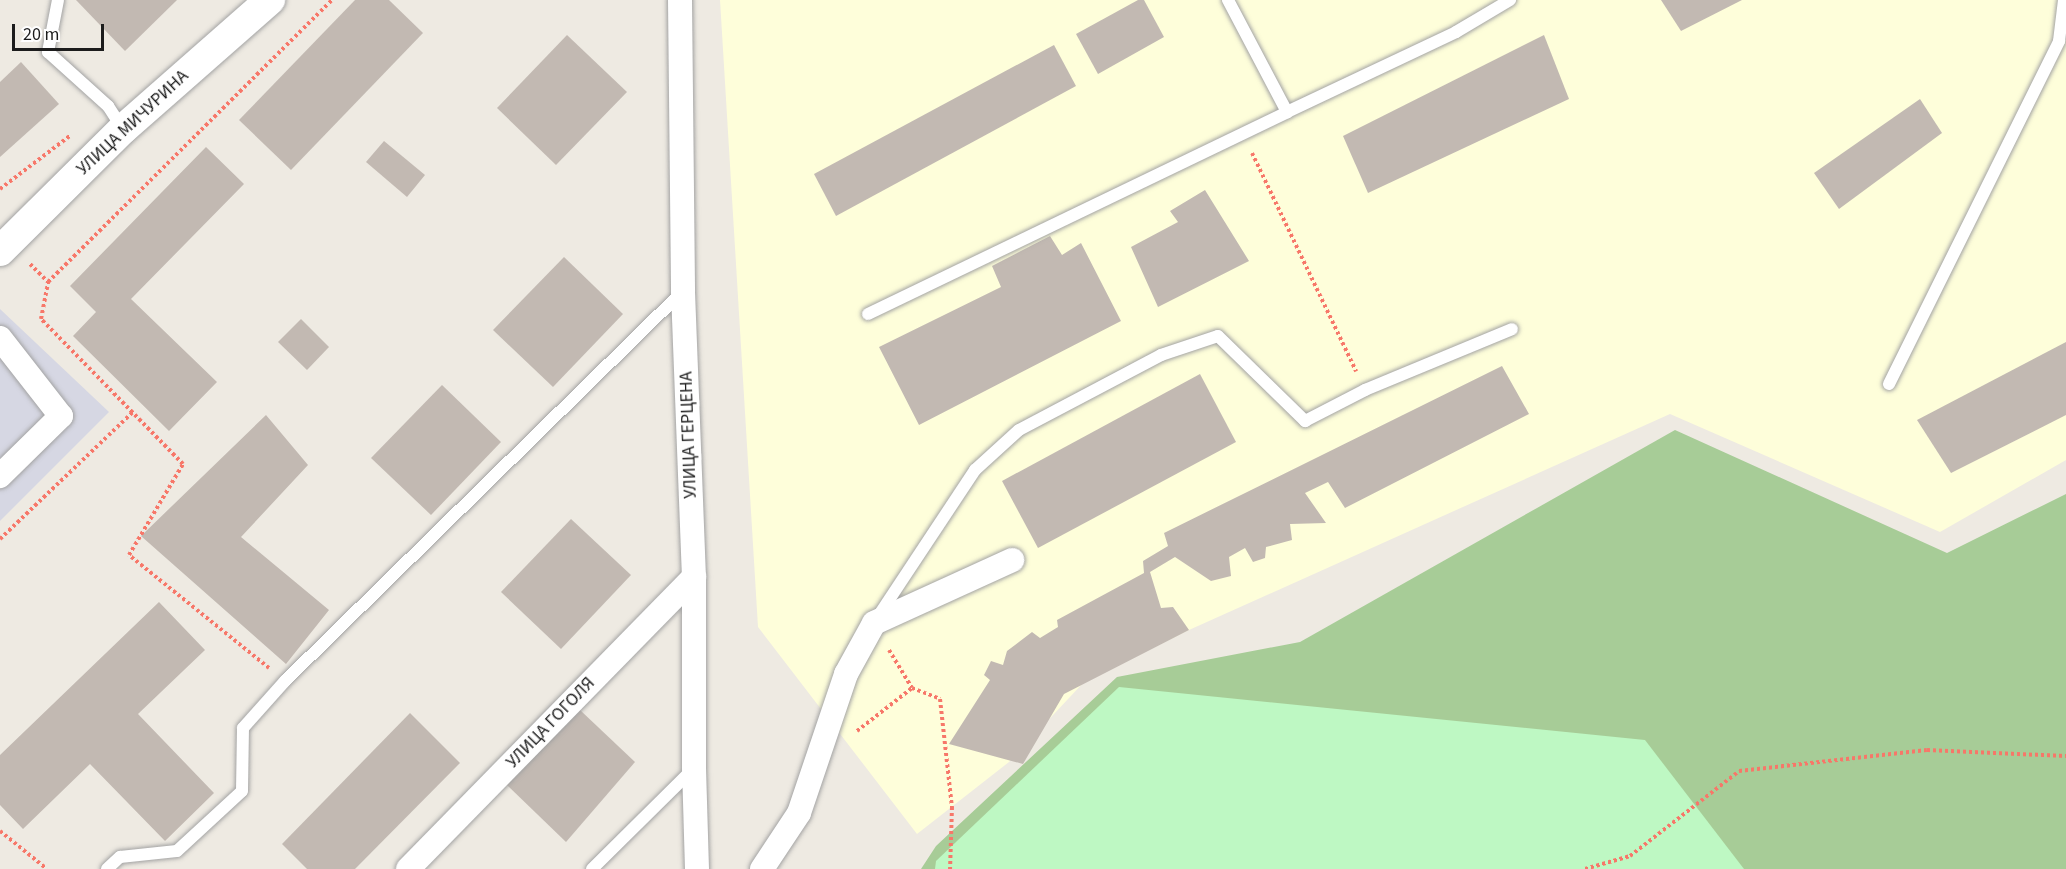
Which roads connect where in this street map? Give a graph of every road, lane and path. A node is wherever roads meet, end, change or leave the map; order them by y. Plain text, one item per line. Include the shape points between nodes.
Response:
1 (58, 0) edge
2 (270, 0) edge
3 (332, 0) edge
4 (680, 0) edge
5 (1228, 0) edge
6 (1510, 0) edge
7 (2064, 0) edge
8 (1287, 112) junction
9 (123, 129) junction
10 (1242, 134) junction
11 (0, 251) edge
12 (683, 292) junction
13 (868, 315) dead end
14 (1512, 329) dead end
15 (0, 338) edge
16 (8, 365) edge
17 (1888, 384) dead end
18 (1365, 390) junction
19 (133, 412) junction
20 (0, 476) edge
21 (0, 539) edge
22 (1011, 560) dead end
23 (694, 577) junction
24 (874, 623) junction
25 (285, 681) junction
26 (912, 688) junction
27 (856, 732) dead end
28 (2066, 756) edge
29 (694, 768) junction
30 (0, 831) edge
31 (47, 869) edge
32 (107, 869) edge
33 (408, 869) edge
34 (592, 869) edge
35 (697, 869) edge
36 (762, 869) edge
37 (950, 869) edge
38 (1585, 869) edge

1 - 9 lane via 48,52 108,106
2 - 9 street, УЛИЦА МИЧУРИНА
3 - 19 path via 48,282 41,319
4 - 12 street, УЛИЦА ГЕРЦЕНА
5 - 8 lane
6 - 8 lane via 1456,32
7 - 17 lane via 2059,41
8 - 10 lane
9 - 11 street, УЛИЦА МИЧУРИНА
10 - 13 lane
10 - 18 path
12 - 23 street, УЛИЦА ГЕРЦЕНА
12 - 25 lane
14 - 18 lane
15 - 16 street
16 - 20 street via 60,416
18 - 24 lane via 1305,422 1218,336 1161,355 1019,430 975,470
19 - 21 path
19 - 25 path via 183,464 129,555
22 - 24 street
23 - 29 street, УЛИЦА ГЕРЦЕНА
23 - 33 street, УЛИЦА ГОГОЛЯ
24 - 26 path
24 - 36 street via 846,674 799,813
25 - 32 lane via 243,728 242,791 177,851 120,857
26 - 27 path
26 - 37 path via 940,699 952,807
28 - 38 path via 1927,750 1739,771 1630,856
29 - 34 lane
29 - 35 street, УЛИЦА ГЕРЦЕНА
30 - 31 path

